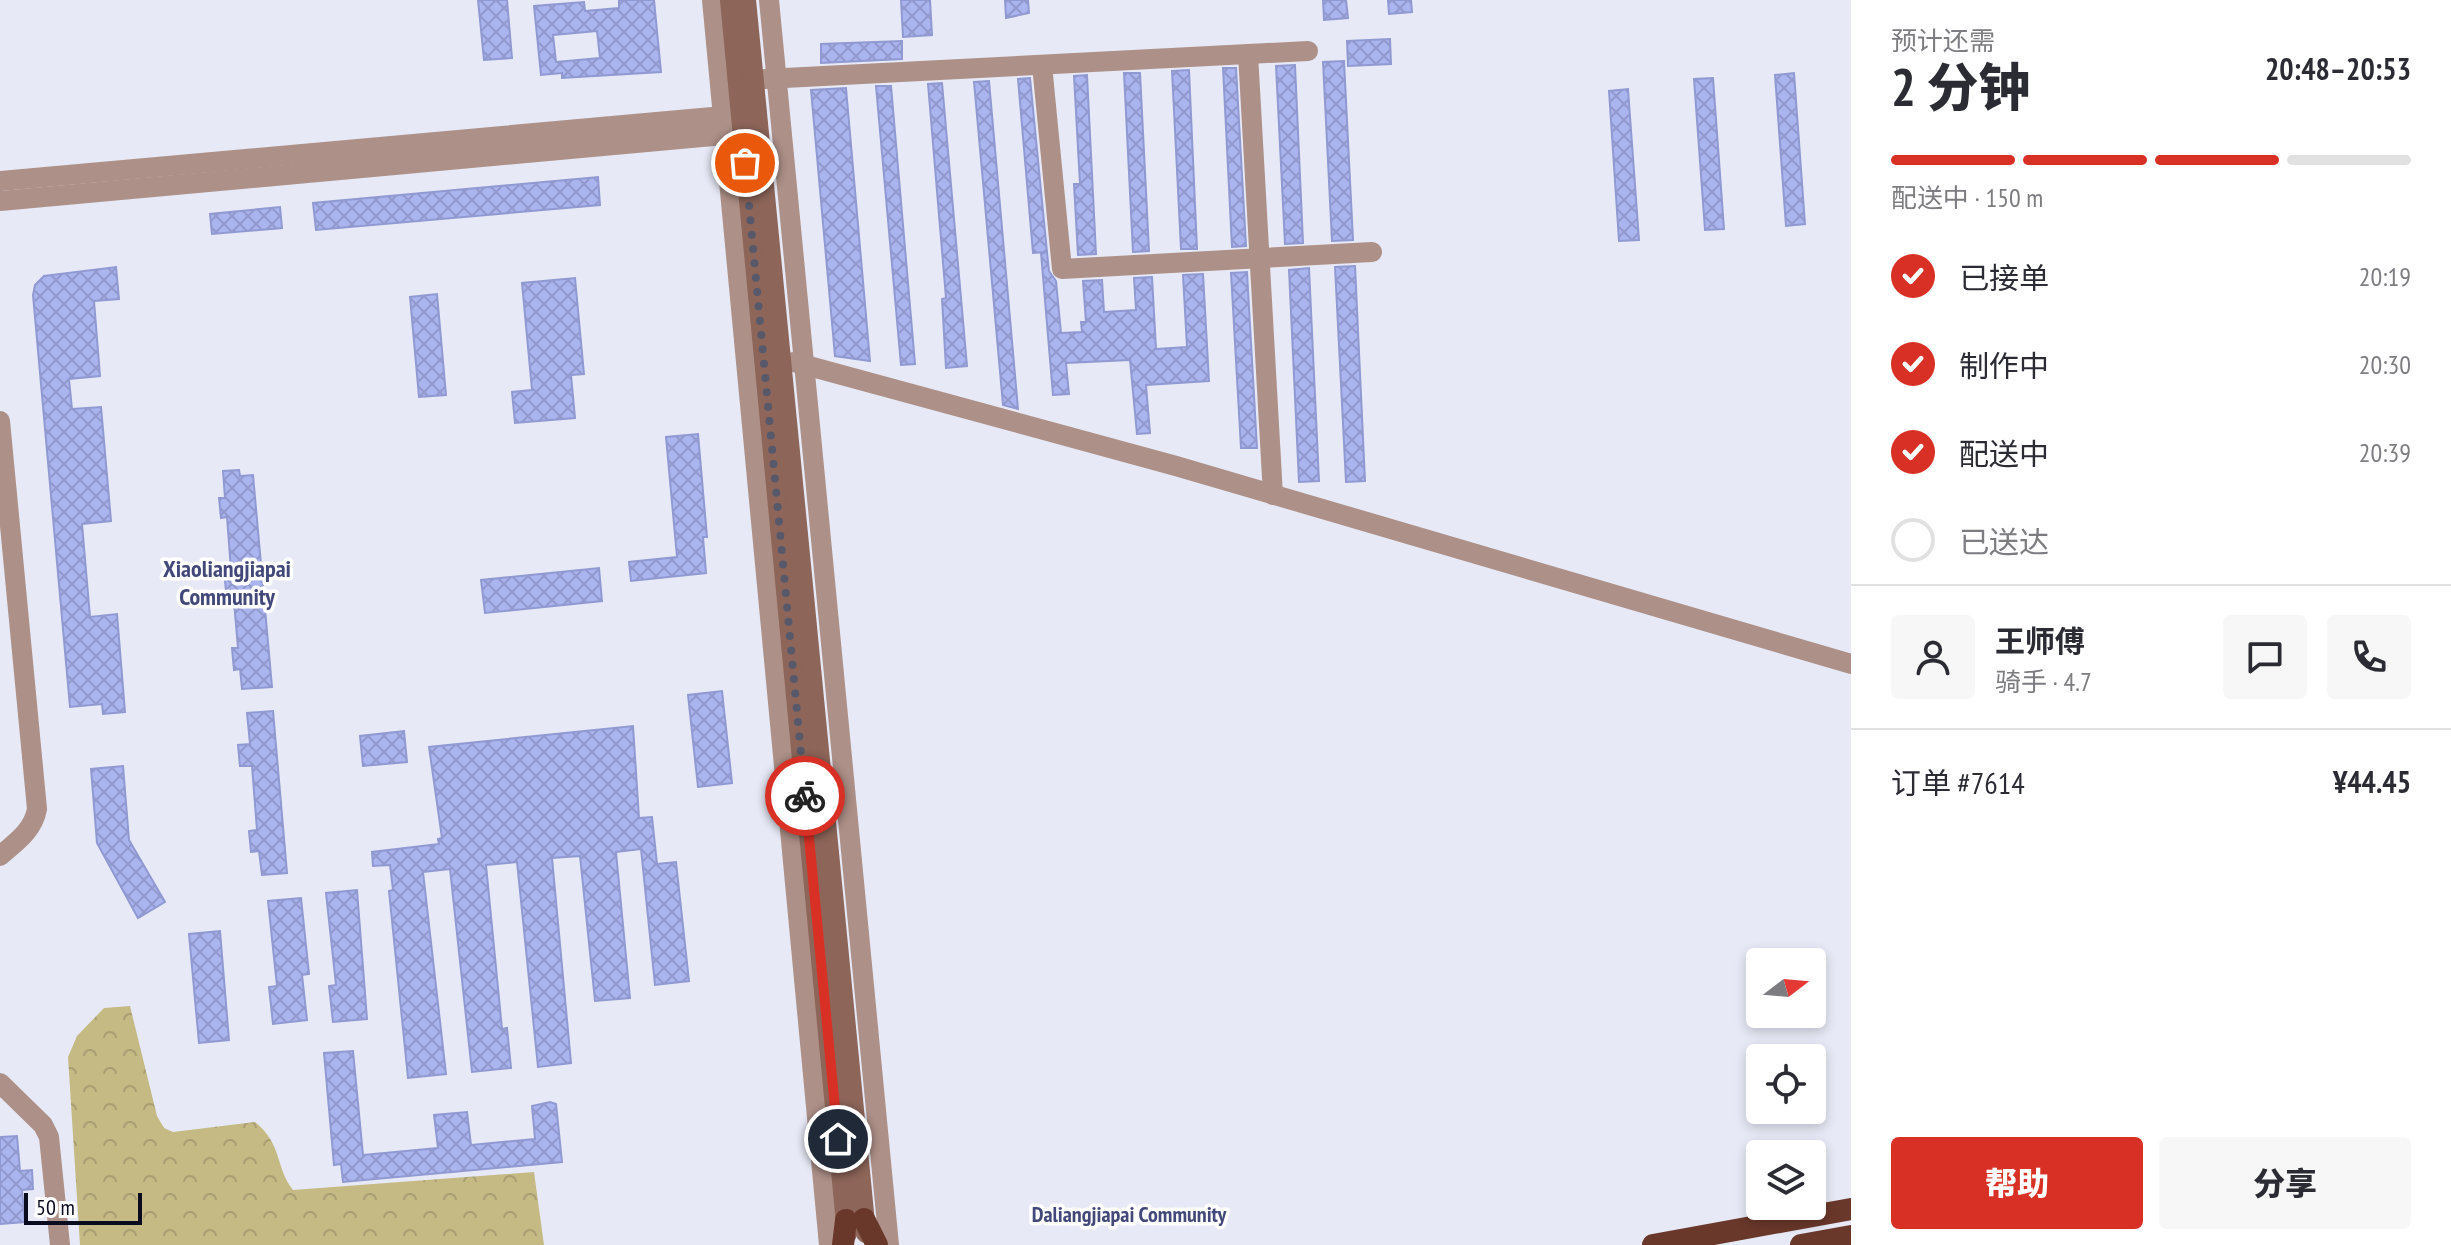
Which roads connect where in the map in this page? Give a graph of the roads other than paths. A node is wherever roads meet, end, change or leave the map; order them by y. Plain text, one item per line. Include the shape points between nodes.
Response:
1 (712, 0) edge
2 (730, 0) edge
3 (746, 0) edge
4 (769, 0) edge
5 (1308, 51) dead end
6 (1248, 54) junction
7 (1042, 65) junction
8 (777, 78) junction
9 (754, 80) junction
10 (741, 124) junction
11 (0, 181) edge
12 (0, 201) edge
13 (1372, 252) dead end
14 (1259, 258) junction
15 (779, 358) junction
16 (805, 364) junction
17 (0, 421) edge
18 (1273, 495) junction
19 (1851, 664) edge
20 (0, 856) edge
21 (0, 1083) edge
22 (1851, 1209) edge
23 (855, 1219) junction
24 (1851, 1236) edge
25 (60, 1245) edge
26 (829, 1245) edge
27 (845, 1245) edge
28 (867, 1245) edge
29 (877, 1245) edge
30 (889, 1245) edge
31 (1653, 1245) edge
32 (1801, 1245) edge

1 - 10 street
2 - 10 main road
3 - 9 main road
4 - 8 street
5 - 6 street
6 - 7 street
6 - 14 street
7 - 8 street
7 - 14 street via 1062,269
8 - 9 street
8 - 16 street
9 - 10 main road
10 - 11 street
10 - 12 street
10 - 15 main road
10 - 23 main road
10 - 26 street
13 - 14 street
14 - 18 street
15 - 16 street
15 - 23 main road
16 - 18 street
16 - 30 street
17 - 20 street via 37,809 35,822
18 - 19 street
21 - 25 street via 49,1137
22 - 31 highway
23 - 27 highway
23 - 28 main road
23 - 29 highway
24 - 32 highway

